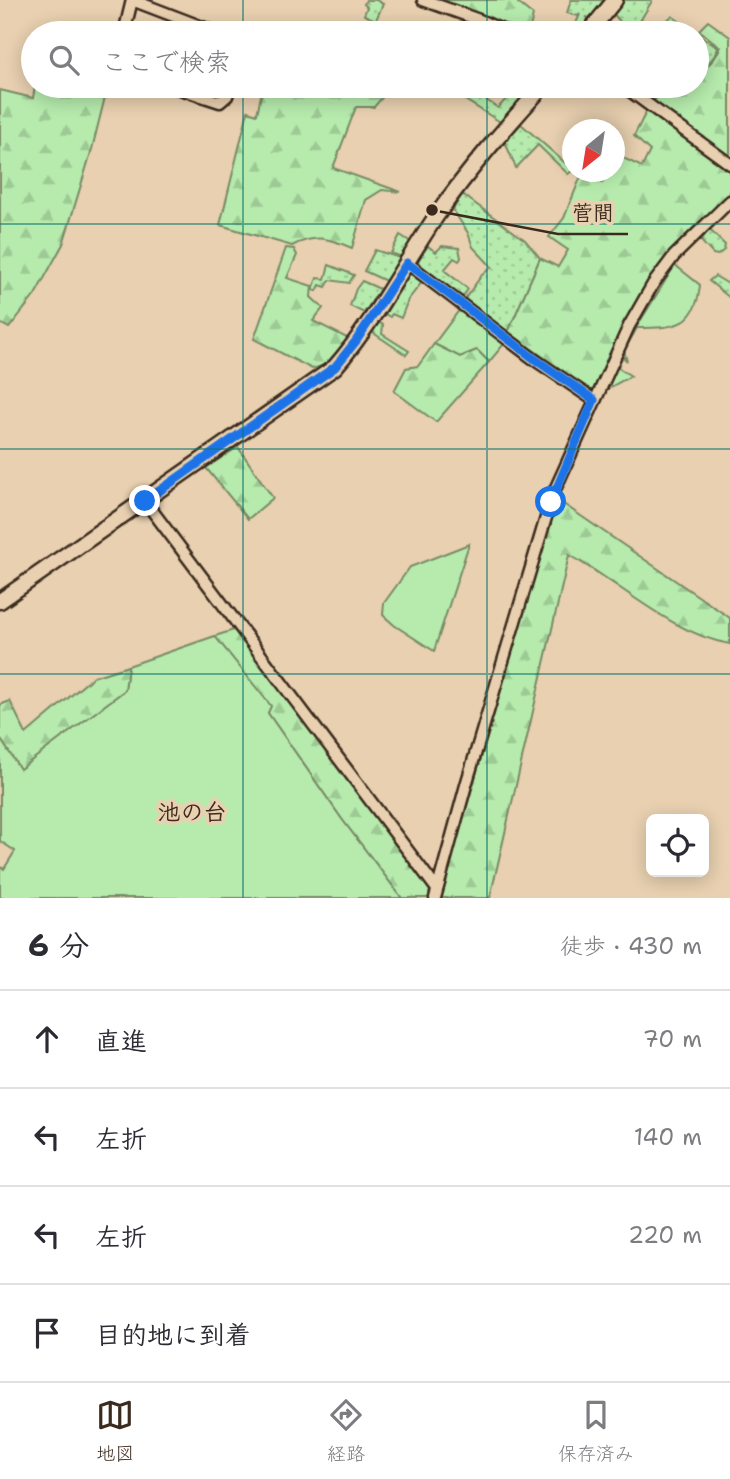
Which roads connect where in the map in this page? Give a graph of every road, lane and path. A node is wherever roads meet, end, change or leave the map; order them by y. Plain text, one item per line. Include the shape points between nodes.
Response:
1 (132, 0) edge
2 (423, 0) edge
3 (615, 0) edge
4 (127, 21) edge
5 (187, 21) edge
6 (482, 21) edge
7 (598, 21) edge
8 (208, 98) edge
9 (225, 98) edge
10 (532, 98) edge
11 (640, 98) edge
12 (730, 163) edge
13 (730, 201) edge
14 (407, 263) junction
15 (594, 400) junction
16 (145, 501) junction
17 (0, 601) edge
18 (436, 893) edge

1 - 4 street
1 - 5 street
2 - 6 street
3 - 7 street
8 - 9 street via 220,102
10 - 14 street via 474,164
11 - 12 street
13 - 15 street via 674,256 653,284
14 - 15 street
14 - 16 street via 335,367
15 - 18 street via 551,502
16 - 17 street
16 - 18 street

